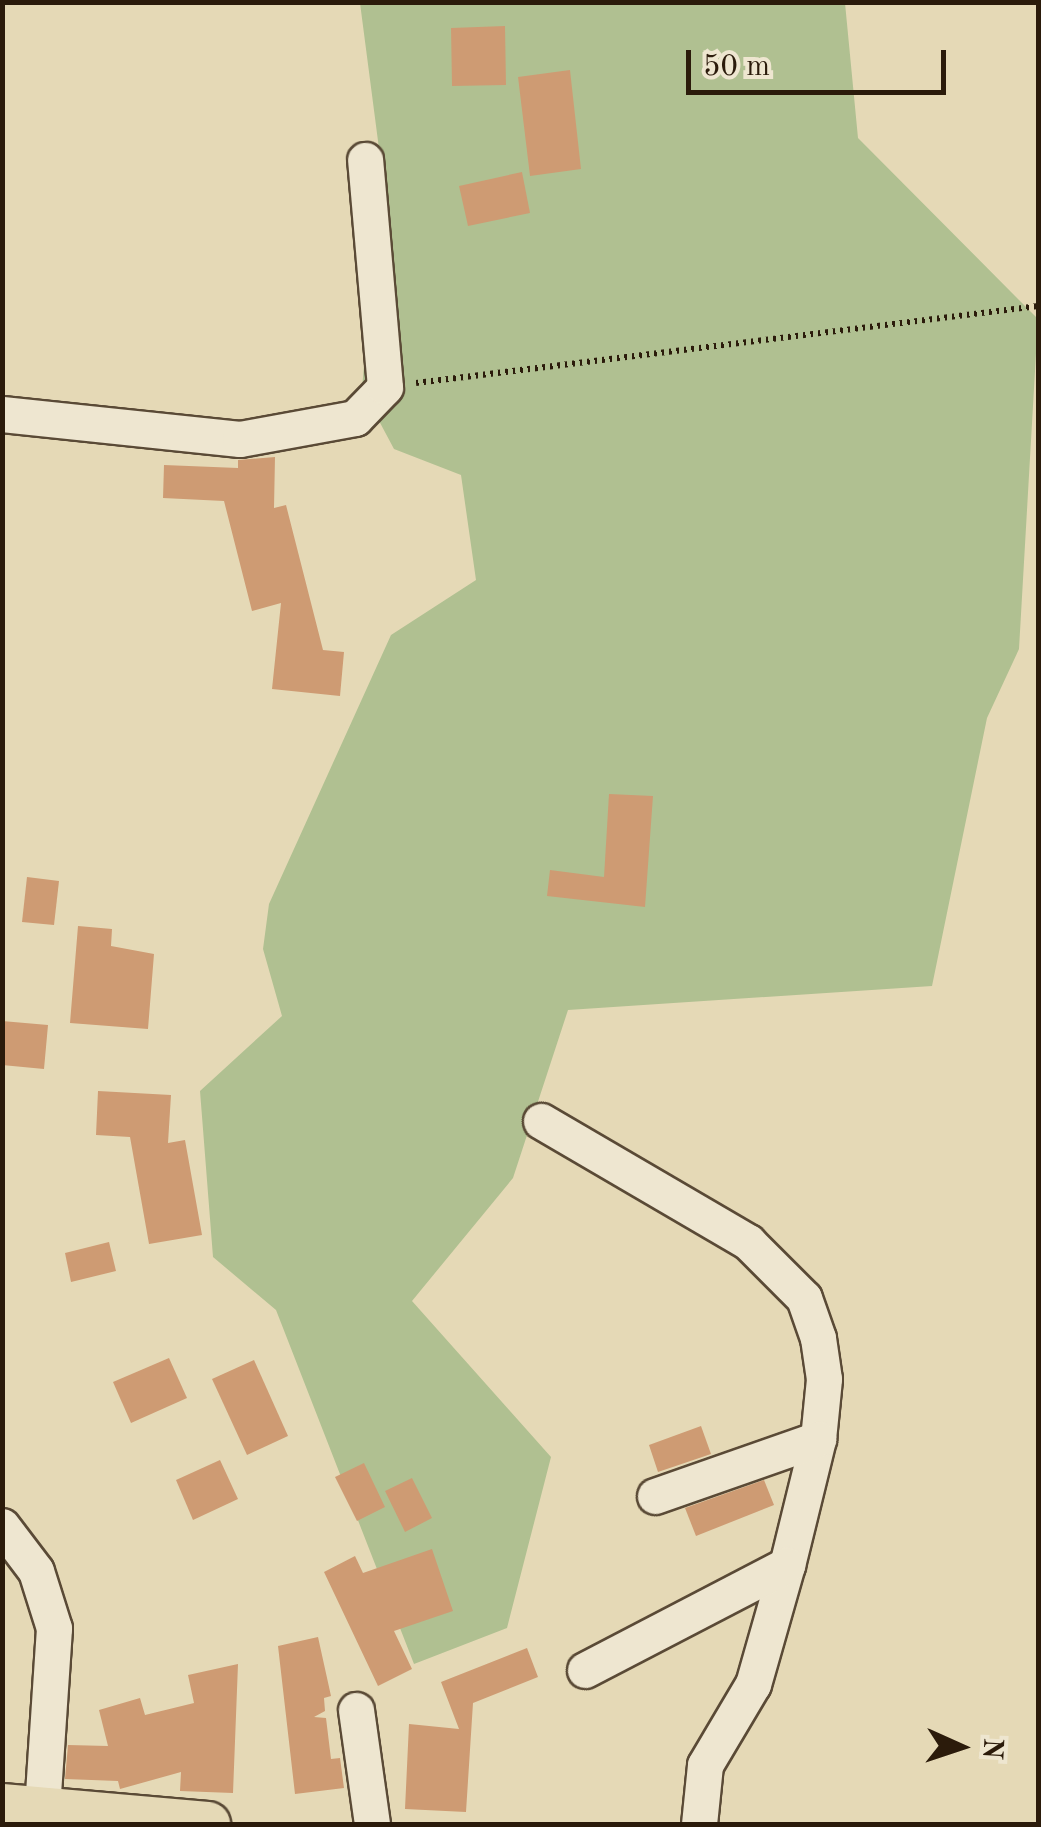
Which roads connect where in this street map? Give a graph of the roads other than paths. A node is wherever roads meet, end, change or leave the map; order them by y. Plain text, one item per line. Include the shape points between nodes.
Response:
1 (365, 160) dead end
2 (2, 414) edge
3 (540, 1121) dead end
4 (818, 1439) junction
5 (655, 1496) dead end
6 (2, 1526) edge
7 (787, 1565) junction
8 (584, 1670) dead end
9 (356, 1710) dead end
10 (29, 1813) edge
11 (131, 1821) edge
12 (207, 1824) edge
13 (372, 1824) edge
14 (699, 1824) edge

1 - 2 street via 385,387 356,418 240,439
3 - 4 street via 748,1242 804,1298 824,1379
4 - 5 street
4 - 7 street
6 - 10 street via 36,1571 54,1628
7 - 8 street
7 - 14 street via 753,1684 705,1765
9 - 13 street
10 - 11 main road
11 - 12 main road

